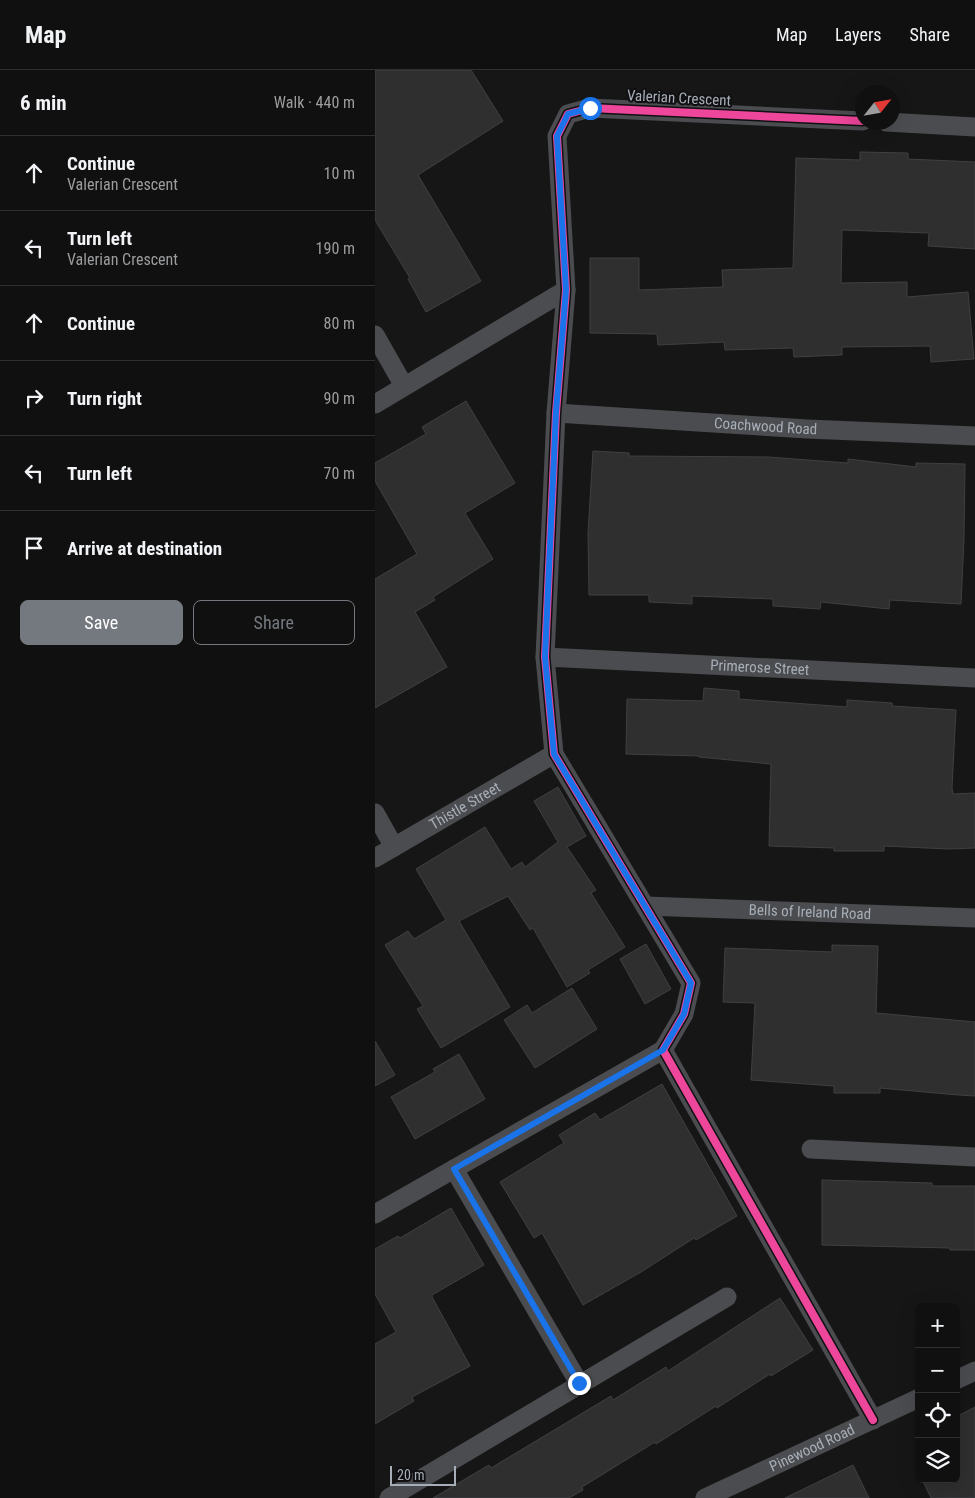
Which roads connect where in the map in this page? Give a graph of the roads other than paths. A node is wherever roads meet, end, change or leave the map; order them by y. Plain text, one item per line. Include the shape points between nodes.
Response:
1 (855, 121) edge
2 (900, 123) edge
3 (975, 127) edge
4 (566, 290) junction
5 (375, 336) edge
6 (404, 386) junction
7 (375, 404) edge
8 (556, 412) junction
9 (975, 436) edge
10 (545, 657) junction
11 (975, 678) edge
12 (554, 754) junction
13 (375, 813) edge
14 (395, 847) junction
15 (375, 858) edge
16 (645, 906) junction
17 (975, 918) edge
18 (663, 1050) junction
19 (811, 1149) dead end
20 (975, 1156) edge
21 (454, 1169) junction
22 (375, 1214) edge
23 (727, 1296) dead end
24 (975, 1371) edge
25 (960, 1378) edge
26 (579, 1383) junction
27 (915, 1400) edge
28 (873, 1420) junction
29 (389, 1498) edge
30 (705, 1498) edge

1 - 4 street, Valerian Crescent via 590,108 568,114 557,136
2 - 3 street
4 - 6 street
4 - 8 street, Valerian Crescent
5 - 6 street
6 - 7 street
8 - 9 street, Coachwood Road via 807,429
8 - 10 street, Valerian Crescent
10 - 11 street, Primerose Street
10 - 12 street, Valerian Crescent
12 - 14 street, Thistle Street
12 - 16 street
13 - 14 street
14 - 15 street, Thistle Street
16 - 17 street, Bells of Ireland Road
16 - 18 street via 691,983 684,1014
18 - 21 street
18 - 28 street
19 - 20 street
21 - 22 street
21 - 26 street
23 - 26 street
24 - 25 street
26 - 29 street
27 - 28 street, Pinewood Road
28 - 30 street, Pinewood Road

